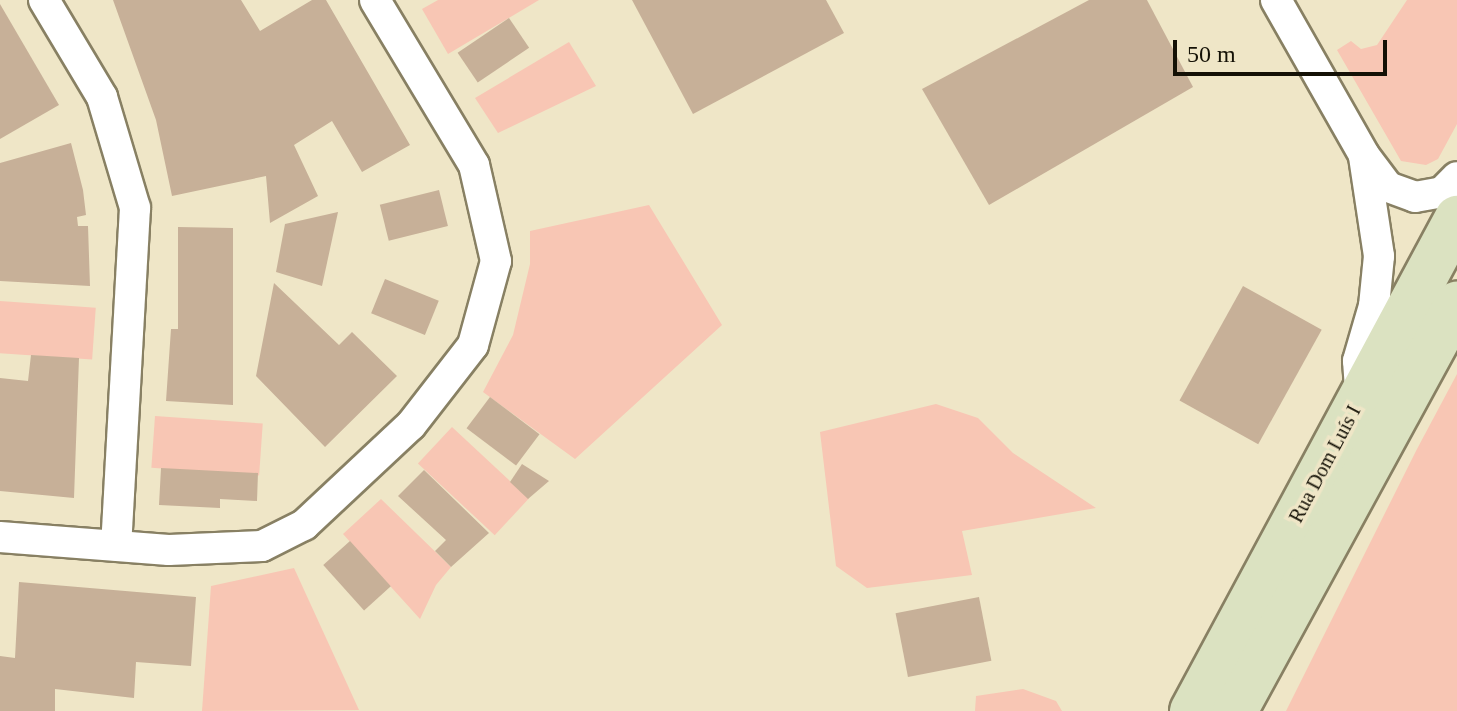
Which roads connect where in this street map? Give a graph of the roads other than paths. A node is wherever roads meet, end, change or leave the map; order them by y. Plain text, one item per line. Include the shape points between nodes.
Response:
1 (44, 0) edge
2 (375, 0) edge
3 (1276, 0) edge
4 (1364, 155) junction
5 (1457, 177) edge
6 (1457, 218) edge
7 (1457, 303) edge
8 (1361, 396) junction
9 (0, 537) edge
10 (116, 545) junction
11 (1192, 711) edge
12 (1235, 711) edge

1 - 10 street via 102,97 135,208
2 - 10 street via 474,165 496,261 473,345 411,425 304,525 262,546 221,551
3 - 4 street
4 - 5 street via 1388,187 1415,197 1442,192
4 - 8 street via 1379,256 1374,306 1358,361
6 - 8 main road, Rua Dom Luís I
7 - 12 main road, Rua Dom Luís I
8 - 11 main road, Rua Dom Luís I
9 - 10 street

